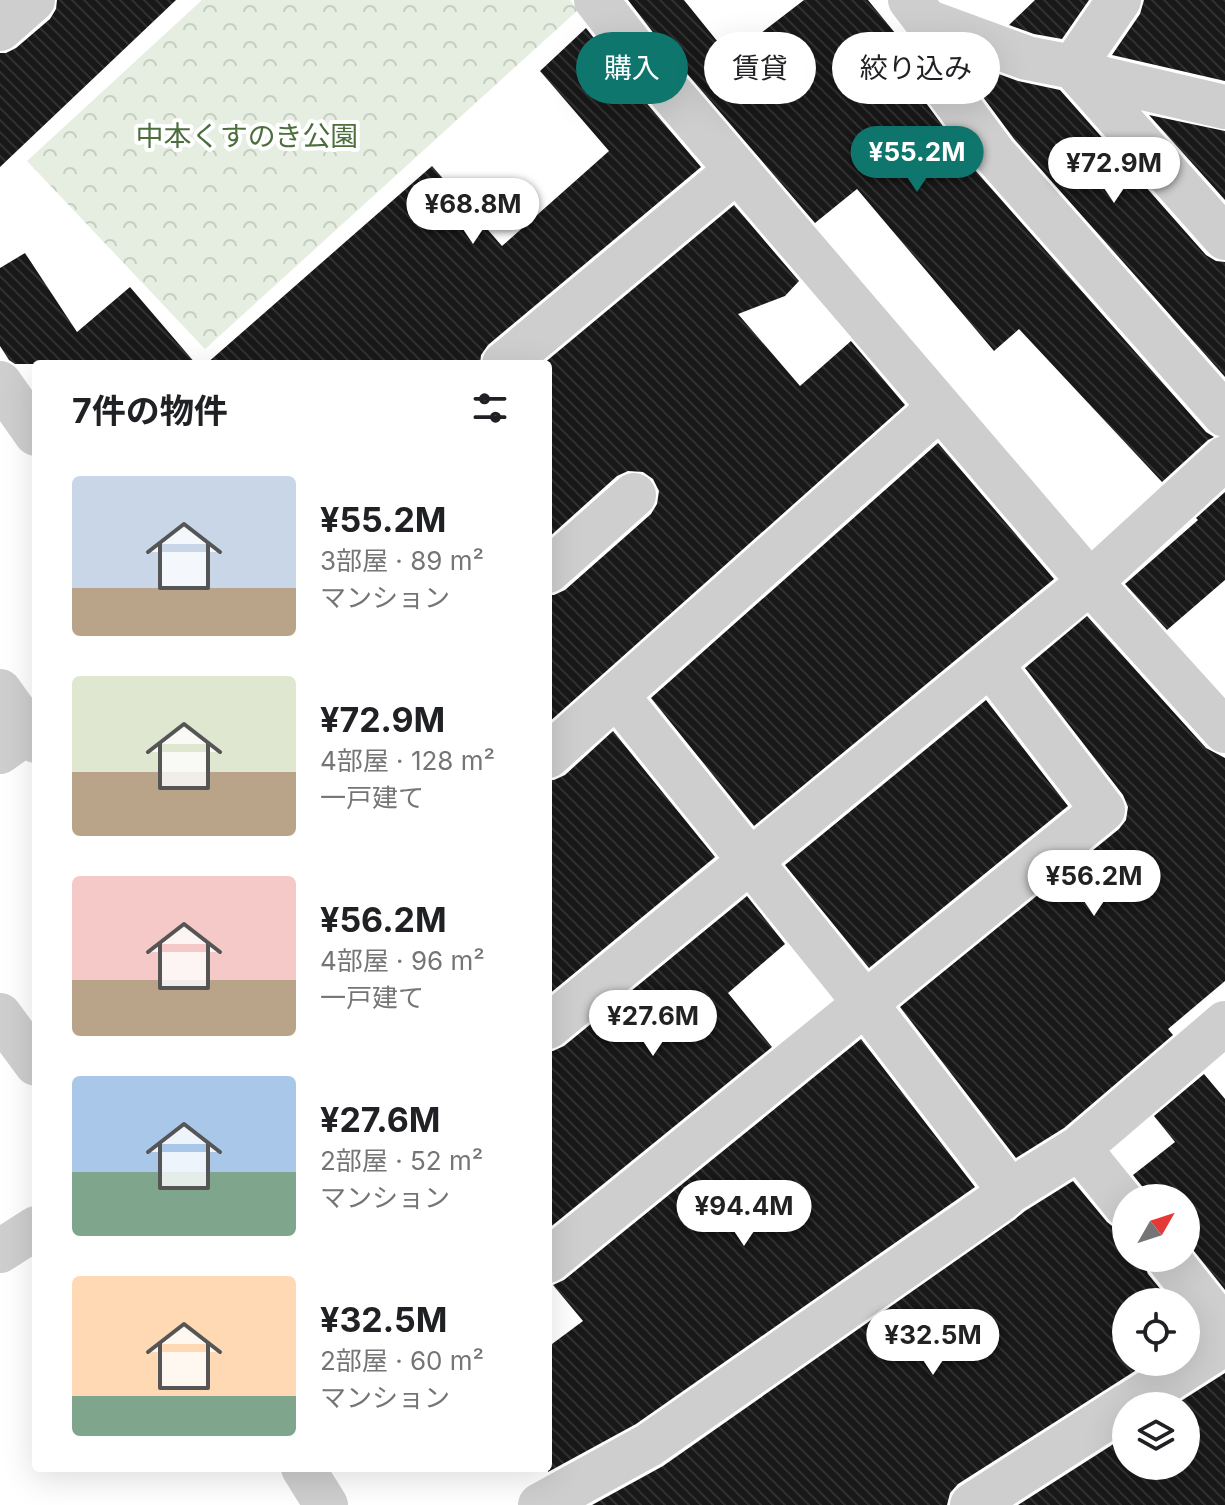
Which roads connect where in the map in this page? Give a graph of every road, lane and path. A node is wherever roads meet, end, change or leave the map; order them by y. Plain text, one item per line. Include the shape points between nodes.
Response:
1 (33, 0) edge
2 (596, 0) edge
3 (1119, 0) edge
4 (918, 10) edge
5 (0, 29) edge
6 (1073, 67) junction
7 (1225, 107) edge
8 (737, 170) junction
9 (1225, 238) edge
10 (509, 360) edge
11 (1, 385) edge
12 (940, 407) junction
13 (1225, 415) edge
14 (32, 428) edge
15 (1225, 458) edge
16 (634, 495) dead end
17 (552, 567) edge
18 (1090, 582) junction
19 (991, 665) junction
20 (0, 691) edge
21 (617, 696) junction
22 (1225, 731) edge
23 (25, 738) edge
24 (552, 753) edge
25 (750, 862) junction
26 (865, 1003) junction
27 (0, 1015) edge
28 (1225, 1023) edge
29 (552, 1024) edge
30 (32, 1059) edge
31 (1079, 1148) junction
32 (1112, 1189) edge
33 (1010, 1191) junction
34 (32, 1231) edge
35 (0, 1251) edge
36 (552, 1258) edge
37 (1179, 1272) edge
38 (1225, 1330) edge
39 (1225, 1343) edge
40 (1148, 1392) edge
41 (1112, 1415) edge
42 (305, 1472) edge
43 (326, 1505) edge
44 (540, 1505) edge
45 (972, 1505) edge

1 - 5 street
2 - 8 street
3 - 6 street
4 - 6 street via 1027,58
4 - 13 street via 946,89 995,155
6 - 7 street
6 - 9 street
8 - 10 street
8 - 12 street
11 - 14 street
12 - 18 street
12 - 21 street
15 - 18 street
16 - 17 street
18 - 19 street
18 - 22 street
19 - 25 street
19 - 26 street via 1103,810
20 - 23 street
21 - 24 street
21 - 25 street
25 - 26 street
25 - 29 street
26 - 33 street
26 - 36 street
27 - 30 street
28 - 31 street
31 - 32 street
31 - 33 street
33 - 44 street via 649,1445
34 - 35 street
37 - 38 street
39 - 40 street
41 - 45 street
42 - 43 street

